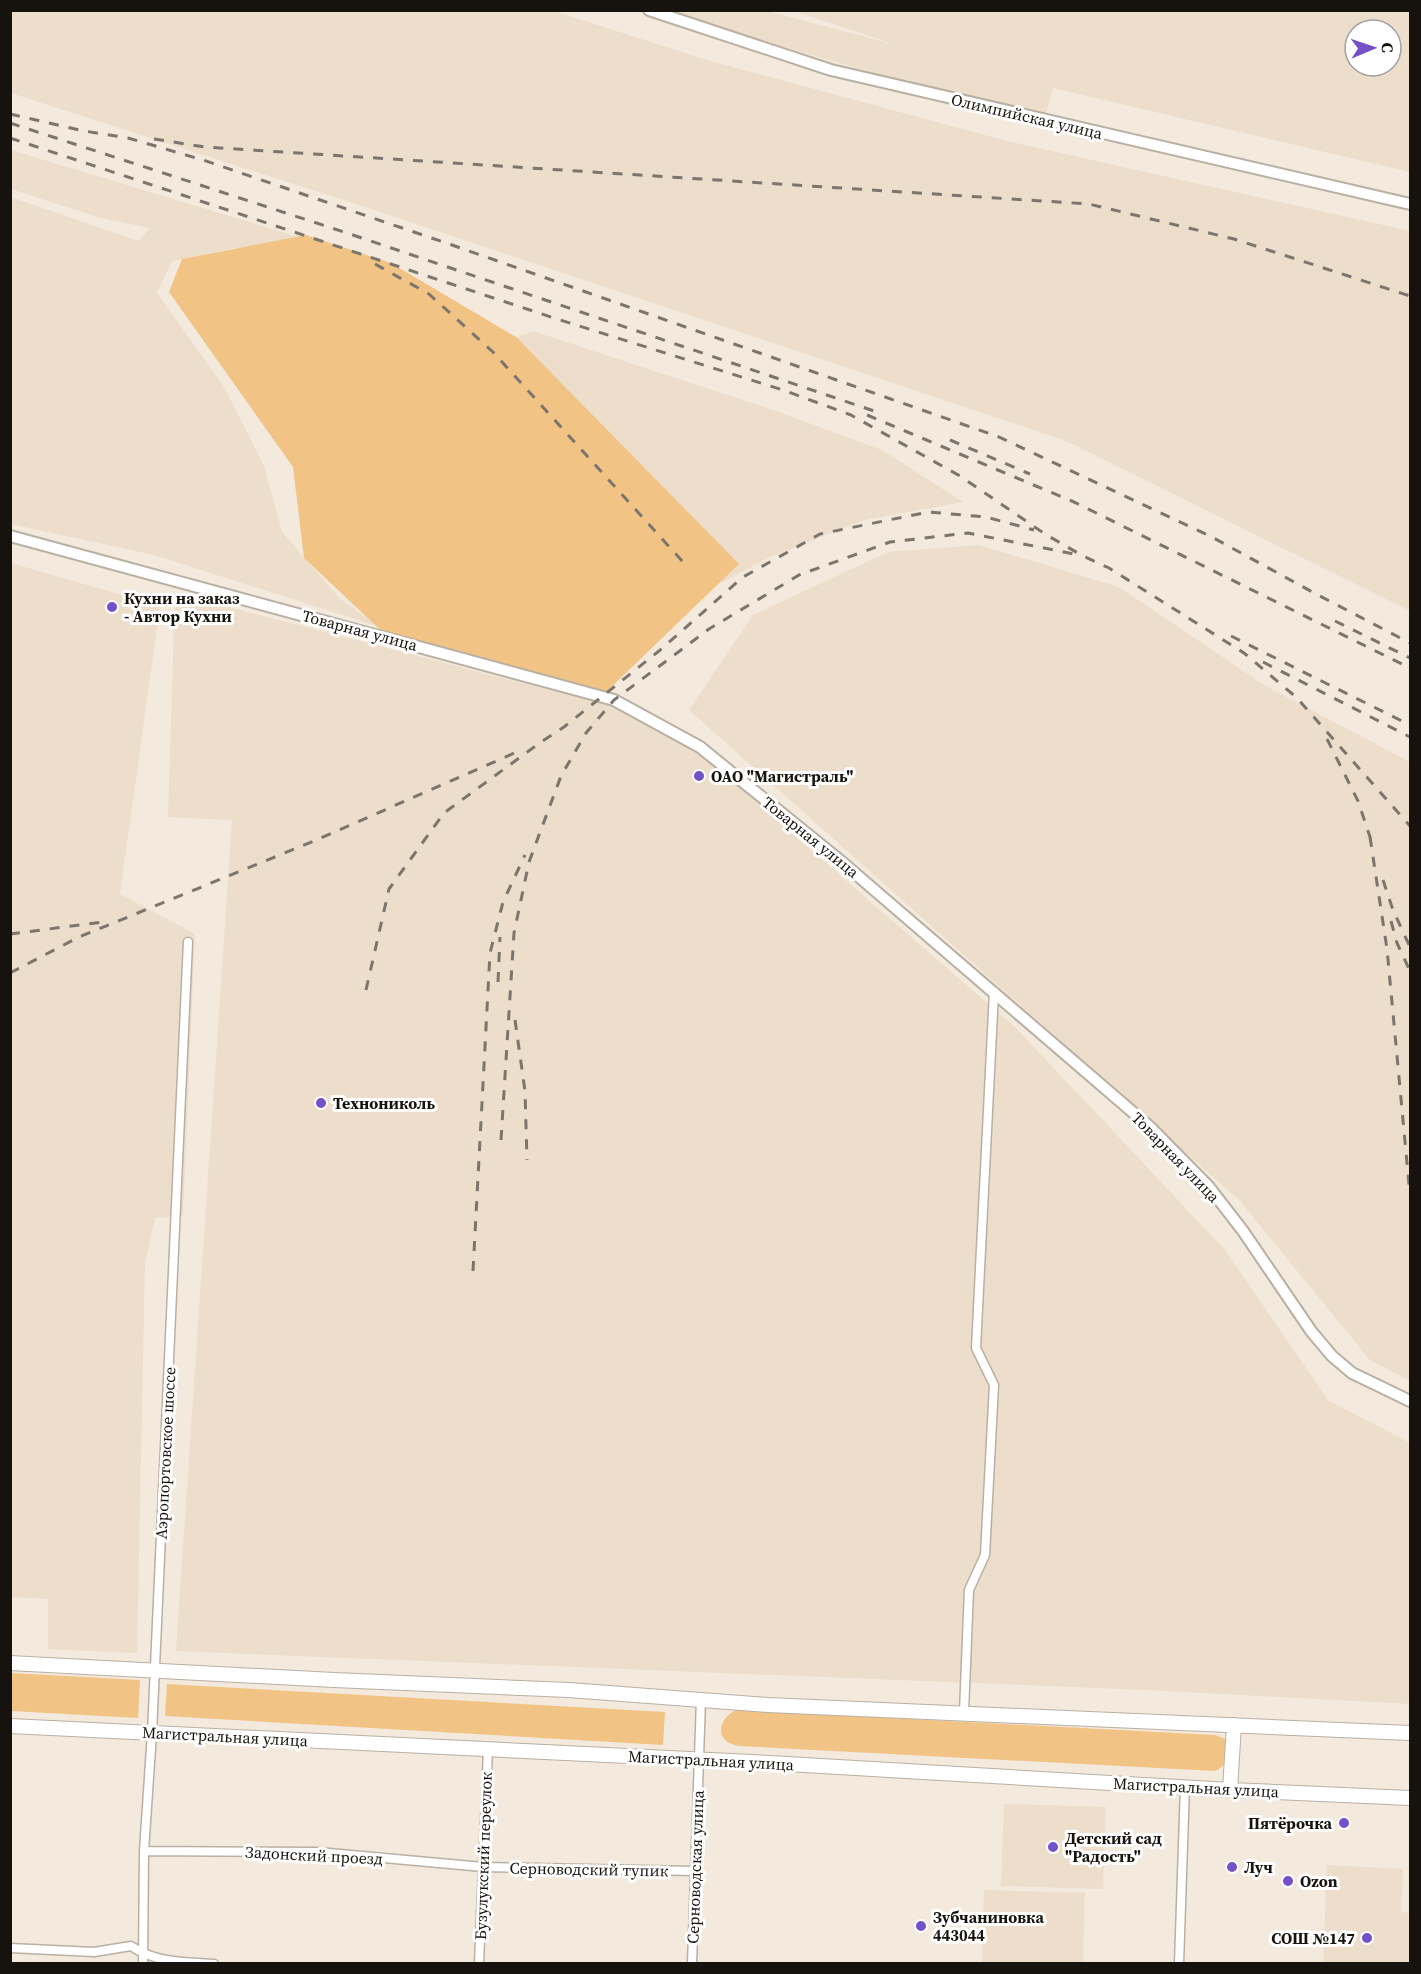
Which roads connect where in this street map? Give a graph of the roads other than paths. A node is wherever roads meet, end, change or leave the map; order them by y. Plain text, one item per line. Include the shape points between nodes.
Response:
1 (649, 10) edge
2 (1410, 204) edge
3 (10, 536) edge
4 (188, 942) dead end
5 (994, 992) junction
6 (1410, 1401) edge
7 (10, 1663) edge
8 (154, 1671) junction
9 (701, 1699) junction
10 (964, 1712) junction
11 (1234, 1725) junction
12 (10, 1726) edge
13 (152, 1733) junction
14 (1410, 1733) edge
15 (488, 1749) junction
16 (699, 1759) junction
17 (1185, 1786) junction
18 (1230, 1790) junction
19 (1410, 1798) edge
20 (144, 1851) junction
21 (483, 1867) junction
22 (695, 1870) junction
23 (10, 1948) edge
24 (142, 1954) junction
25 (143, 1964) edge
26 (214, 1964) edge
27 (479, 1964) edge
28 (692, 1964) edge
29 (1179, 1964) edge

1 - 2 street, Олимпийская улица via 831,70
3 - 5 street, Товарная улица via 614,700 700,747
4 - 8 street, Аэропортовское шоссе
5 - 6 street, Товарная улица via 1150,1127 1209,1187 1332,1356 1352,1373
5 - 10 street via 976,1348 994,1385 985,1555 969,1590
7 - 8 main road
8 - 9 main road
8 - 13 street, Аэропортовское шоссе
9 - 10 main road
9 - 16 street, Серноводская улица
10 - 11 main road
11 - 14 main road
11 - 18 main road
12 - 13 main road, Магистральная улица
13 - 15 main road, Магистральная улица
13 - 20 street, Аэропортовское шоссе
15 - 16 main road, Магистральная улица
15 - 21 street, Бузулукский переулок
16 - 17 main road, Магистральная улица
16 - 22 street, Серноводская улица
17 - 18 main road, Магистральная улица
17 - 29 street
18 - 19 main road, Магистральная улица
20 - 21 street, Задонский проезд via 318,1852
20 - 24 street, Аэропортовское шоссе
21 - 22 street, Серноводский тупик
21 - 27 street, Бузулукский переулок
22 - 28 street, Серноводская улица
23 - 24 street via 94,1952 131,1947
24 - 25 street, Аэропортовское шоссе
24 - 26 street via 163,1961

